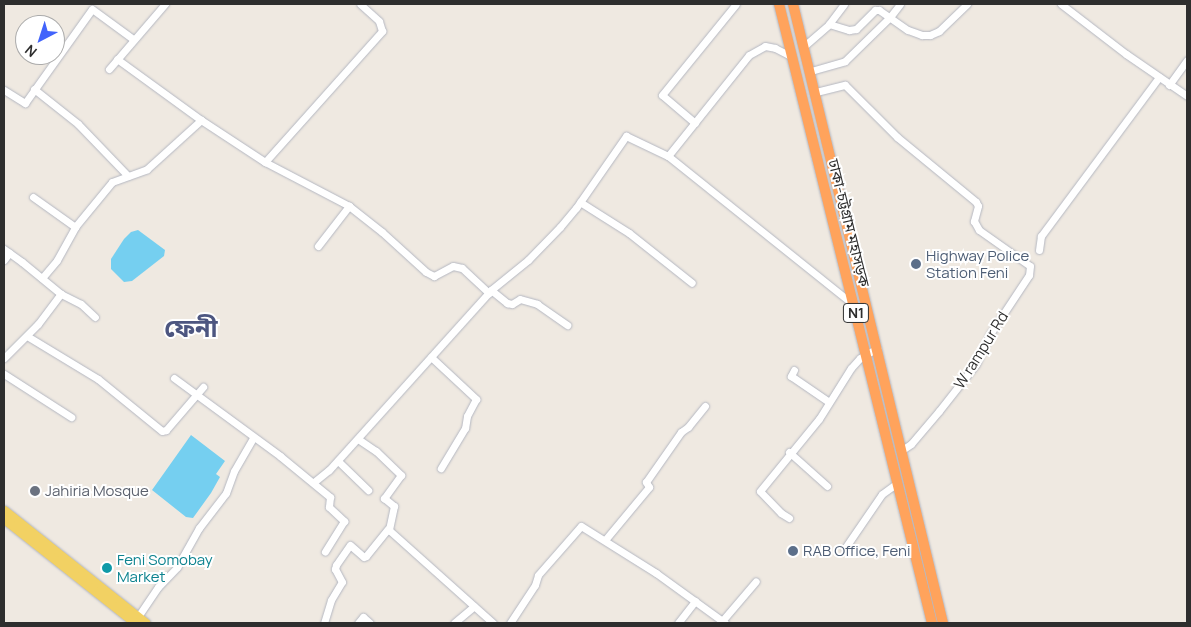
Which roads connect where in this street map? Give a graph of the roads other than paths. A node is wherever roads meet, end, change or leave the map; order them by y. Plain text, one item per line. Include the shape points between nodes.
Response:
1 (165, 4) edge
2 (360, 4) edge
3 (736, 4) edge
4 (779, 4) edge
5 (793, 4) edge
6 (844, 4) edge
7 (900, 4) edge
8 (968, 4) edge
9 (1062, 4) edge
10 (890, 17) junction
11 (829, 24) junction
12 (133, 39) junction
13 (804, 47) junction
14 (793, 57) junction
15 (117, 59) junction
16 (1187, 60) edge
17 (110, 69) dead end
18 (811, 71) junction
19 (1159, 77) junction
20 (1169, 84) junction
21 (34, 89) junction
22 (4, 90) edge
23 (816, 92) junction
24 (1187, 96) edge
25 (201, 120) junction
26 (694, 123) junction
27 (668, 156) junction
28 (265, 162) junction
29 (128, 176) junction
30 (33, 196) dead end
31 (580, 202) junction
32 (349, 206) junction
33 (76, 227) junction
34 (318, 246) dead end
35 (1039, 250) dead end
36 (6, 251) edge
37 (4, 260) edge
38 (42, 278) junction
39 (692, 283) dead end
40 (490, 292) junction
41 (61, 294) junction
42 (853, 304) junction
43 (95, 317) dead end
44 (567, 325) dead end
45 (27, 336) junction
46 (877, 348) junction
47 (866, 353) junction
48 (431, 357) junction
49 (4, 358) edge
50 (794, 370) dead end
51 (4, 374) edge
52 (174, 378) dead end
53 (203, 387) dead end
54 (196, 396) junction
55 (829, 402) junction
56 (705, 406) dead end
57 (71, 417) dead end
58 (254, 437) junction
59 (358, 438) junction
60 (902, 450) junction
61 (789, 452) junction
62 (338, 461) junction
63 (441, 468) dead end
64 (314, 482) junction
65 (897, 483) junction
66 (827, 486) dead end
67 (368, 490) dead end
68 (4, 510) edge
69 (790, 518) dead end
70 (4, 519) edge
71 (388, 529) junction
72 (605, 540) junction
73 (845, 548) dead end
74 (325, 552) dead end
75 (756, 580) dead end
76 (695, 601) junction
77 (474, 606) junction
78 (135, 621) edge
79 (724, 622) edge
80 (146, 623) edge
81 (324, 623) edge
82 (358, 623) edge
83 (370, 623) edge
84 (454, 623) edge
85 (493, 623) edge
86 (510, 623) edge
87 (678, 623) edge
88 (932, 623) edge
89 (943, 623) edge

1 - 12 street
2 - 28 street via 379,21 382,31
3 - 26 street via 662,95
4 - 14 highway, ঢাকা-চট্টগ্রাম মহাসড়ক / N1
5 - 13 highway, ঢাকা-চট্টগ্রাম মহাসড়ক / N1
6 - 11 street
7 - 10 street
8 - 10 street via 939,31 930,35 908,30
9 - 19 street
10 - 11 street via 875,10 856,28 849,30
10 - 18 street via 845,61
11 - 13 street
12 - 15 street
12 - 21 street via 92,9
13 - 18 highway, ঢাকা-চট্টগ্রাম মহাসড়ক / N1
14 - 26 street via 775,48 758,48
14 - 42 highway, ঢাকা-চট্টগ্রাম মহাসড়ক / N1
15 - 17 street
15 - 25 street
16 - 20 street
18 - 23 highway, ঢাকা-চট্টগ্রাম মহাসড়ক / N1
19 - 20 street
19 - 35 street via 1041,236
20 - 24 street
21 - 22 street via 25,103
21 - 29 street via 78,124
23 - 46 highway, ঢাকা-চট্টগ্রাম মহাসড়ক / N1
23 - 60 street, W rampur Rd via 846,85 897,137 976,202 974,225 1030,266 1030,275 990,334 976,364 940,411
25 - 28 street
25 - 29 street via 147,169
26 - 27 street
27 - 31 street via 626,136
27 - 42 street
28 - 32 street
29 - 33 street via 112,182
30 - 33 street
31 - 39 street via 629,233
31 - 40 street via 528,260
32 - 34 street
32 - 40 street via 426,272 434,276 453,266 462,268
33 - 38 street
36 - 37 street
36 - 38 street
38 - 41 street
40 - 44 street via 506,303 524,299 537,304
40 - 48 street
41 - 43 street via 81,304
41 - 45 street
42 - 47 highway, ঢাকা-চট্টগ্রাম মহাসড়ক / N1
45 - 49 street
45 - 54 street via 98,379 162,431
46 - 47 street
46 - 60 highway, ঢাকা-চট্টগ্রাম মহাসড়ক / N1
47 - 55 street via 851,368
47 - 65 highway, ঢাকা-চট্টগ্রাম মহাসড়ক / N1
48 - 59 street
48 - 63 street via 476,399 465,428
50 - 55 street via 791,376
51 - 57 street
52 - 54 street
53 - 54 street
54 - 58 street
55 - 61 street
56 - 72 street via 681,432 646,482 649,487
58 - 64 street
58 - 78 street via 234,471 226,494 199,528 177,567 158,587
59 - 62 street
59 - 71 street via 401,475 384,498 394,506
60 - 89 highway, ঢাকা-চট্টগ্রাম মহাসড়ক / N1
61 - 66 street
61 - 69 street via 760,491 780,513
62 - 64 street
62 - 67 street
64 - 74 street via 330,498 329,508 344,521
65 - 73 street via 882,494
65 - 88 highway, ঢাকা-চট্টগ্রাম মহাসড়ক / N1
68 - 78 main road
70 - 78 main road
71 - 77 street
71 - 81 street via 366,556 350,545 336,565 342,582 330,600
72 - 76 street
72 - 86 street via 583,527 578,528 538,575
75 - 79 street
76 - 79 street
76 - 87 street
77 - 84 street
77 - 85 street
78 - 80 main road
82 - 83 street via 363,617

